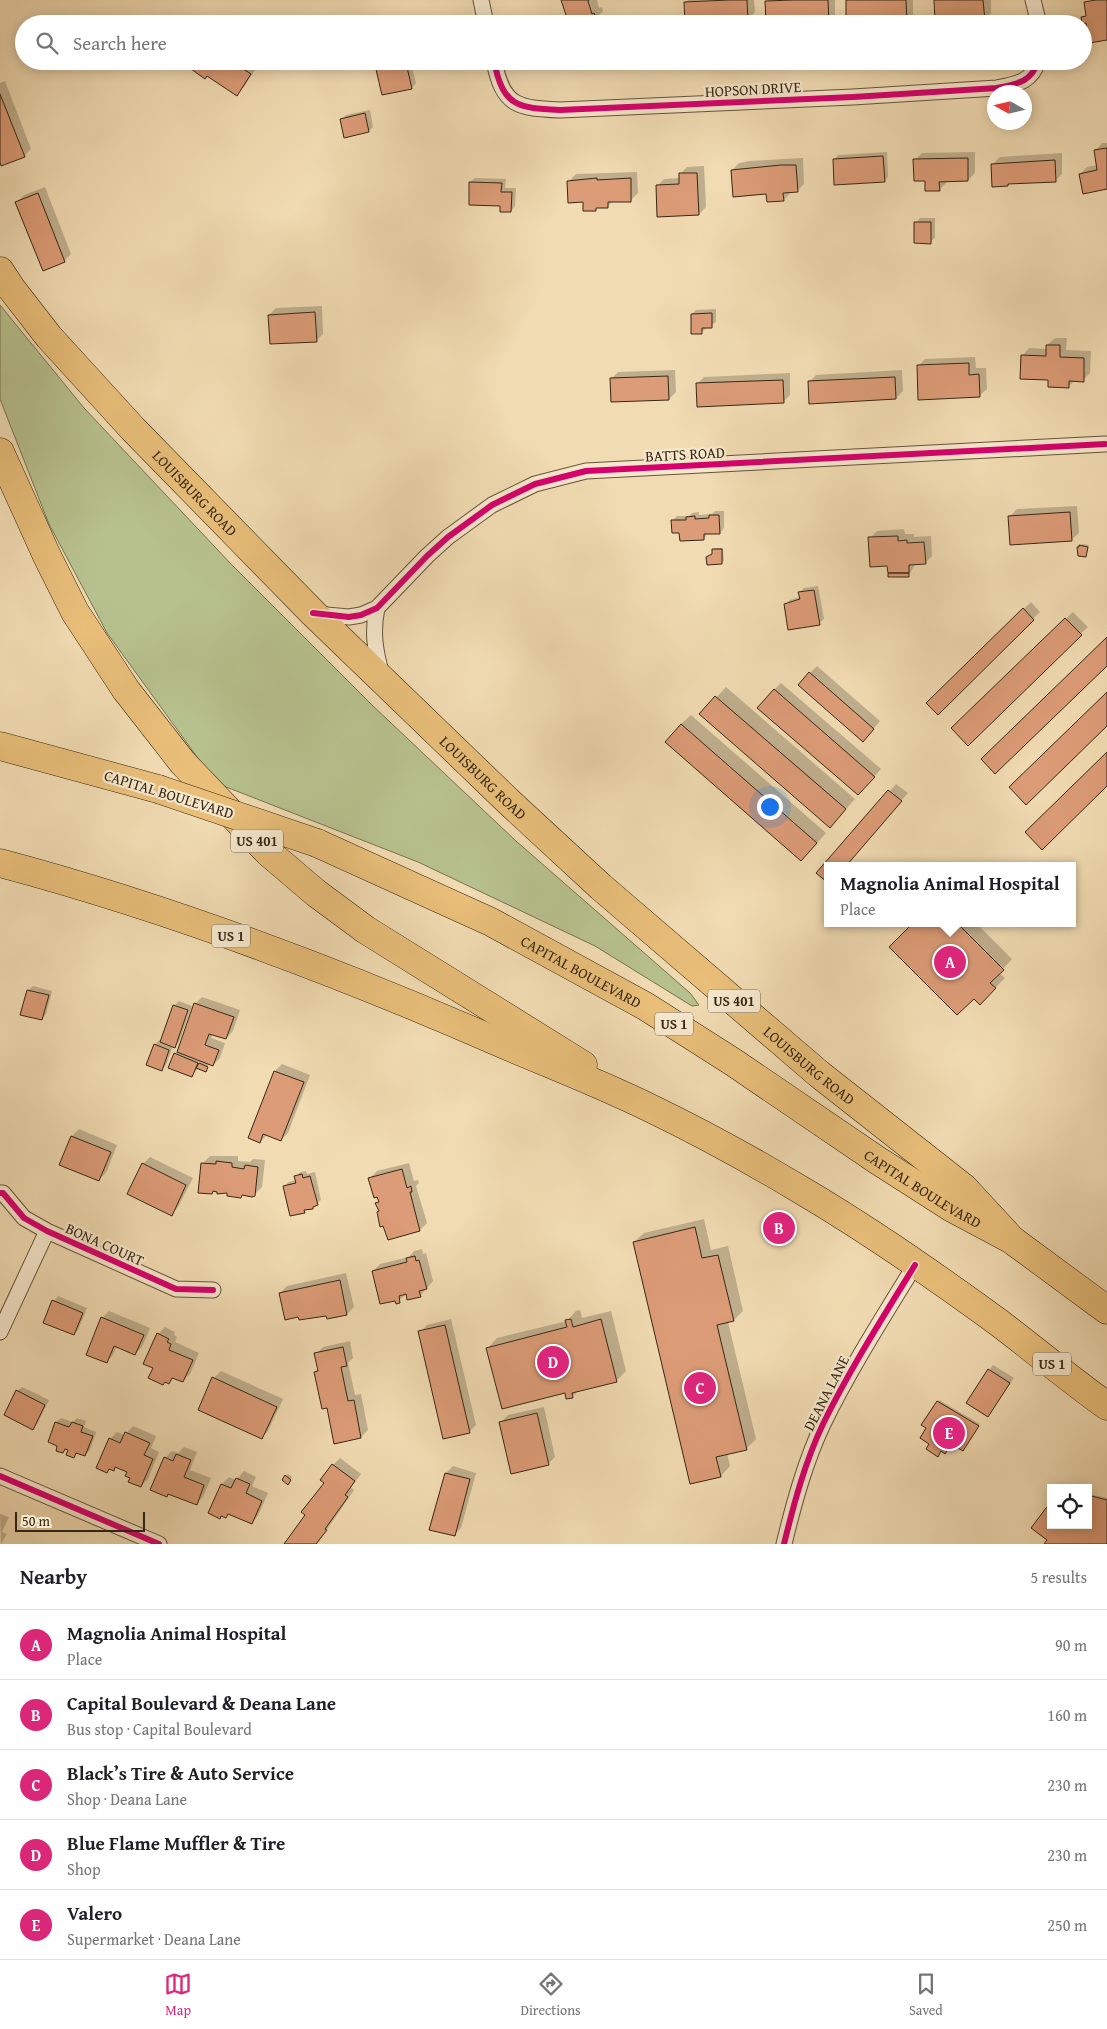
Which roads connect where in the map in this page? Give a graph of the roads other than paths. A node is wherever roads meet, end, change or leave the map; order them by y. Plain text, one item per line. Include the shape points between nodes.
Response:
1 (481, 0) edge
2 (1033, 0) edge
3 (484, 15) edge
4 (1037, 15) edge
5 (497, 70) edge
6 (1035, 70) edge
7 (0, 270) edge
8 (1105, 444) dead end
9 (0, 452) edge
10 (377, 608) junction
11 (314, 613) junction
12 (384, 682) junction
13 (0, 746) edge
14 (0, 863) edge
15 (645, 1105) junction
16 (0, 1193) edge
17 (47, 1231) junction
18 (1012, 1240) junction
19 (915, 1265) junction
20 (213, 1290) dead end
21 (1107, 1310) edge
22 (0, 1332) edge
23 (1107, 1406) edge
24 (0, 1476) edge
25 (160, 1544) edge
26 (784, 1544) edge

1 - 3 street
2 - 4 street
5 - 6 street, HOPSON DRIVE via 503,92 510,100 527,107 560,110 997,88 1020,84 1030,78
7 - 11 highway, LOUISBURG ROAD / US 401 via 50,337 133,429
8 - 10 street, BATTS ROAD via 586,471 535,484 478,514 427,556
9 - 15 highway, US 401 via 71,604 111,668 183,763 269,853 366,930
10 - 11 street, BATTS ROAD via 349,616
10 - 12 street via 374,642
11 - 12 highway, LOUISBURG ROAD / US 401
12 - 18 highway, LOUISBURG ROAD / US 401 via 601,887 819,1074 964,1188
13 - 18 highway, CAPITAL BOULEVARD / US 1, bridge via 158,789 317,843 491,922 645,1006 885,1166 952,1208
14 - 15 highway, US 1 via 188,921 306,963 423,1009
15 - 19 highway, US 1 via 800,1190 857,1224
16 - 17 street, BONA COURT via 24,1218
17 - 20 street, BONA COURT via 176,1289
17 - 22 street
18 - 21 highway, CAPITAL BOULEVARD / US 1
19 - 23 highway, US 1 via 997,1322
19 - 26 street, DEANA LANE via 858,1358 823,1424 805,1468
24 - 25 street

